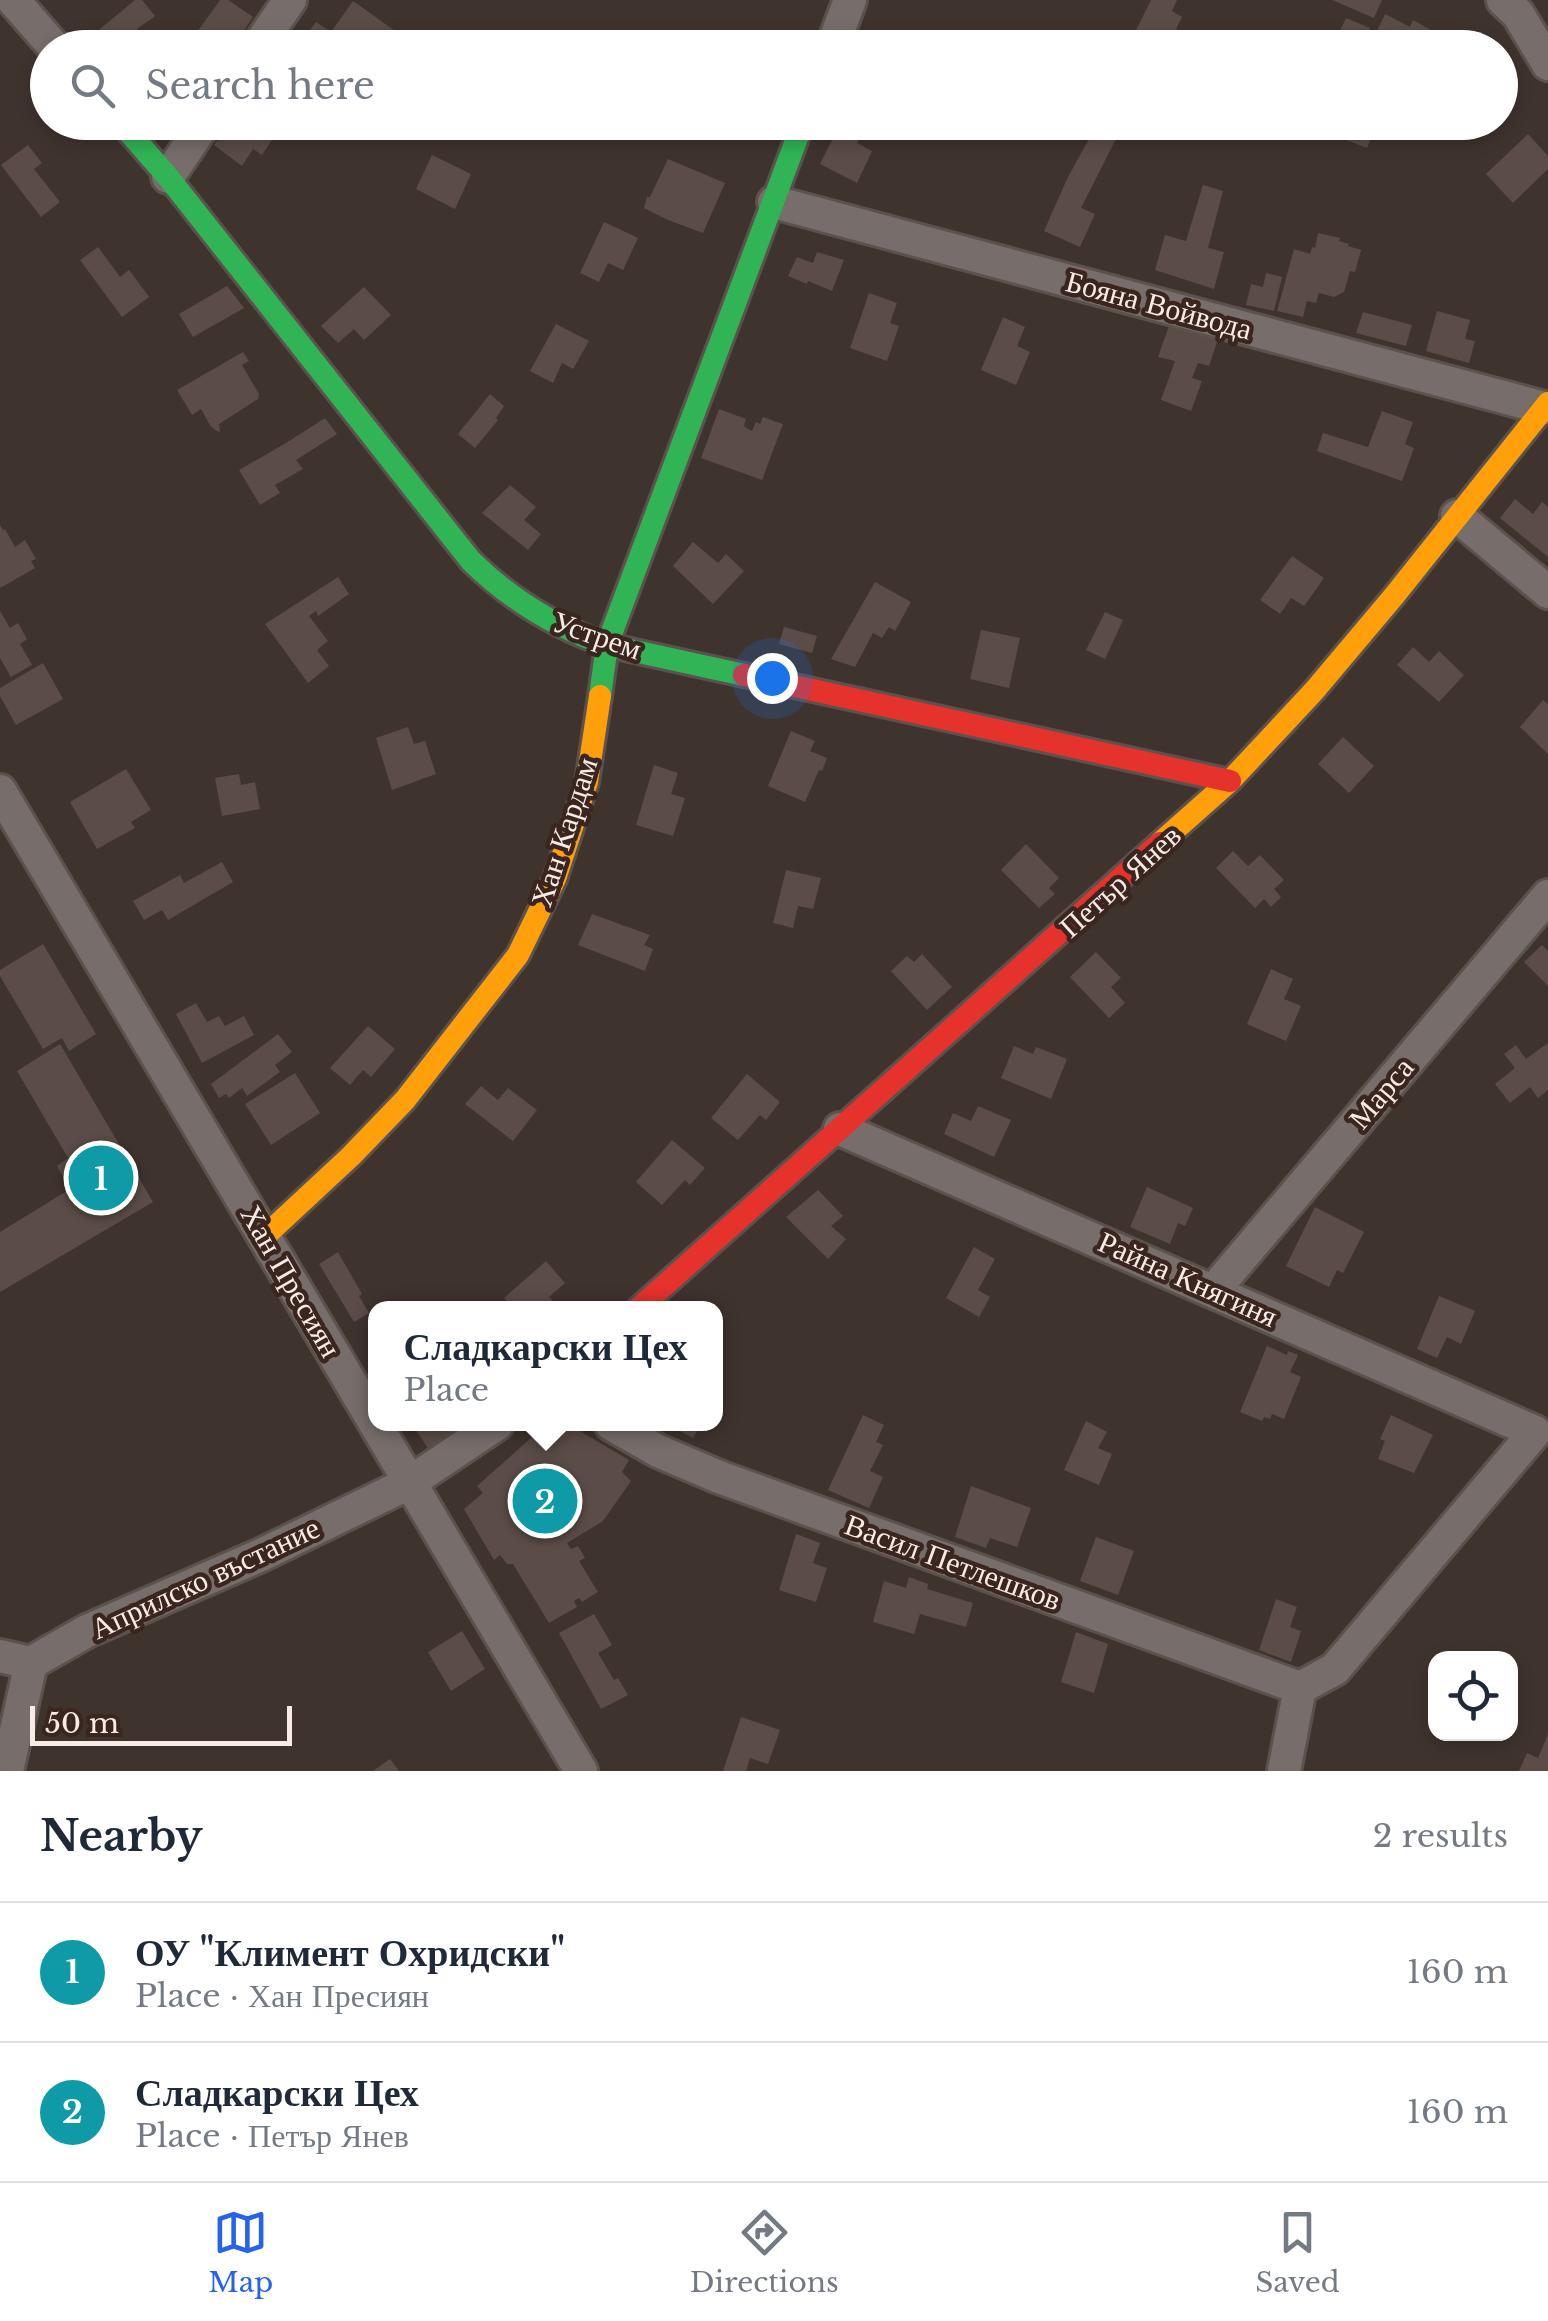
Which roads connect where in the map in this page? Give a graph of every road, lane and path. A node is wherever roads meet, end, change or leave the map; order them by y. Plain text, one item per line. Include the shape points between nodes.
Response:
1 (13, 0) edge
2 (290, 0) edge
3 (850, 0) edge
4 (1503, 0) edge
5 (39, 30) edge
6 (269, 30) edge
7 (839, 30) edge
8 (1548, 64) edge
9 (136, 140) edge
10 (193, 140) edge
11 (797, 140) edge
12 (168, 176) junction
13 (774, 202) junction
14 (1546, 406) edge
15 (1457, 516) junction
16 (1548, 592) edge
17 (607, 645) junction
18 (1230, 782) junction
19 (4, 806) edge
20 (1548, 896) edge
21 (840, 1129) junction
22 (265, 1236) junction
23 (1214, 1290) junction
24 (647, 1301) edge
25 (368, 1411) edge
26 (379, 1431) edge
27 (487, 1431) edge
28 (623, 1431) edge
29 (410, 1483) junction
30 (15, 1659) edge
31 (1300, 1688) junction
32 (6, 1762) edge
33 (582, 1771) edge
34 (1284, 1771) edge

1 - 5 street
2 - 6 street
3 - 7 street
4 - 8 street
9 - 12 street, Устрем
10 - 12 street
11 - 13 street, Хан Кардам
12 - 17 street, Устрем via 470,562 556,626
13 - 14 street, Бояна Войвода
13 - 17 street, Хан Кардам
14 - 15 street, Петър Янев
15 - 16 street
15 - 18 street, Петър Янев via 1290,720
17 - 18 street, Устрем
17 - 22 street, Хан Кардам via 586,782 555,879 518,955 405,1100
18 - 21 street, Петър Янев
19 - 22 street, Хан Пресиян
20 - 23 street, Марса
21 - 23 street, Райна Княгиня
21 - 24 street, Петър Янев
22 - 25 street, Хан Пресиян
23 - 31 street, Райна Княгиня via 1534,1432 1335,1669
26 - 29 street, Хан Пресиян
27 - 29 street
28 - 31 street, Васил Петлешков via 719,1478
29 - 30 street, Априлско въстание
29 - 33 street, Хан Пресиян
30 - 32 street
31 - 34 street

